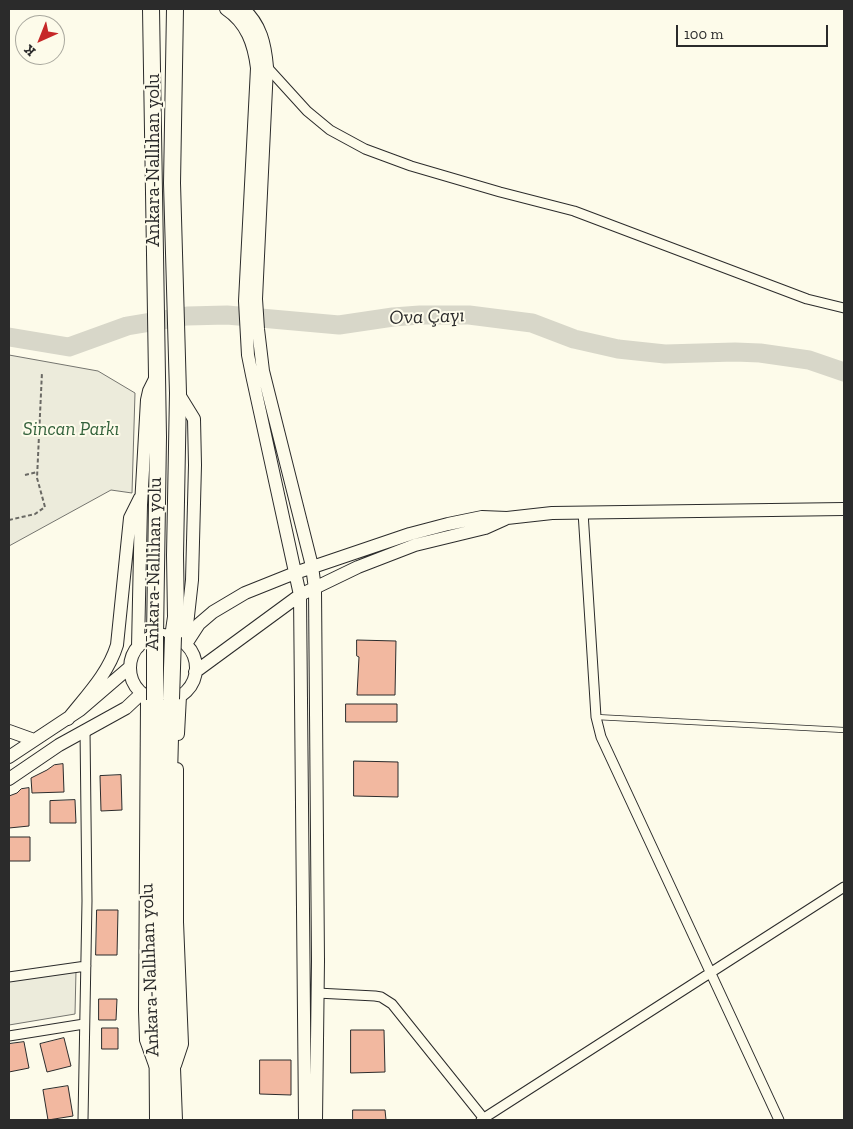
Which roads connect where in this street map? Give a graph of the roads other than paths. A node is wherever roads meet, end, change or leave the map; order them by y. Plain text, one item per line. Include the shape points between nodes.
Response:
1 (151, 9) edge
2 (175, 9) edge
3 (226, 9) edge
4 (243, 9) edge
5 (267, 67) junction
6 (844, 308) edge
7 (157, 372) junction
8 (178, 393) junction
9 (142, 496) junction
10 (844, 510) edge
11 (583, 512) junction
12 (507, 518) junction
13 (312, 566) junction
14 (295, 572) junction
15 (315, 589) junction
16 (300, 595) junction
17 (154, 616) junction
18 (176, 617) junction
19 (181, 642) junction
20 (138, 647) junction
21 (130, 667) junction
22 (195, 672) junction
23 (148, 696) junction
24 (175, 698) junction
25 (596, 717) junction
26 (68, 719) junction
27 (85, 730) junction
28 (844, 730) edge
29 (9, 731) edge
30 (34, 740) junction
31 (9, 757) edge
32 (9, 779) edge
33 (844, 887) edge
34 (86, 966) junction
35 (710, 973) junction
36 (9, 977) edge
37 (318, 993) junction
38 (84, 1024) junction
39 (9, 1036) edge
40 (166, 1073) junction
41 (83, 1120) edge
42 (158, 1120) edge
43 (174, 1120) edge
44 (305, 1120) edge
45 (316, 1120) edge
46 (483, 1120) edge
47 (779, 1120) edge

1 - 7 highway, Ankara-Nallıhan yolu
2 - 8 highway, Ankara-Nallıhan yolu via 172,183
3 - 14 main road via 242,23 255,49 257,68 244,302 252,375
4 - 5 main road via 263,36
5 - 6 street via 307,111 330,130 365,149 500,192 574,211 808,299
5 - 13 main road via 256,299 258,329 266,385
7 - 9 main road via 147,400
7 - 17 highway, Ankara-Nallıhan yolu
8 - 18 highway, Ankara-Nallıhan yolu
8 - 19 main road via 194,420 195,465 192,580
9 - 20 main road
9 - 26 main road via 130,518 113,658
10 - 11 main road
11 - 12 main road
11 - 25 street
12 - 13 main road via 482,517 448,524
12 - 15 main road via 485,528 415,545 358,567
13 - 14 main road
13 - 15 main road
14 - 16 main road
14 - 19 main road via 245,593 213,612
15 - 16 main road
15 - 37 main road
16 - 22 main road
16 - 44 main road
17 - 18 highway via 166,624
17 - 23 highway, Ankara-Nallıhan yolu, bridge
18 - 19 highway, Ankara-Nallıhan yolu
19 - 20 main road via 163,635 146,639
19 - 22 main road via 190,649
19 - 24 highway, Ankara-Nallıhan yolu, bridge
20 - 21 main road
21 - 23 main road via 133,681
21 - 26 main road
22 - 24 main road via 192,684
23 - 24 main road via 162,700
23 - 27 main road
23 - 40 highway, Ankara-Nallıhan yolu
24 - 40 highway, Ankara-Nallıhan yolu via 167,853
25 - 28 lane
25 - 35 street via 600,737
26 - 30 main road
27 - 32 main road
27 - 34 street
29 - 30 main road
30 - 31 main road
33 - 35 street
34 - 36 street
34 - 38 street
35 - 46 street
35 - 47 street
37 - 45 main road
37 - 46 street via 375,996 392,1004
38 - 39 street
38 - 41 street
40 - 42 highway, Ankara-Nallıhan yolu
40 - 43 highway, Ankara-Nallıhan yolu

